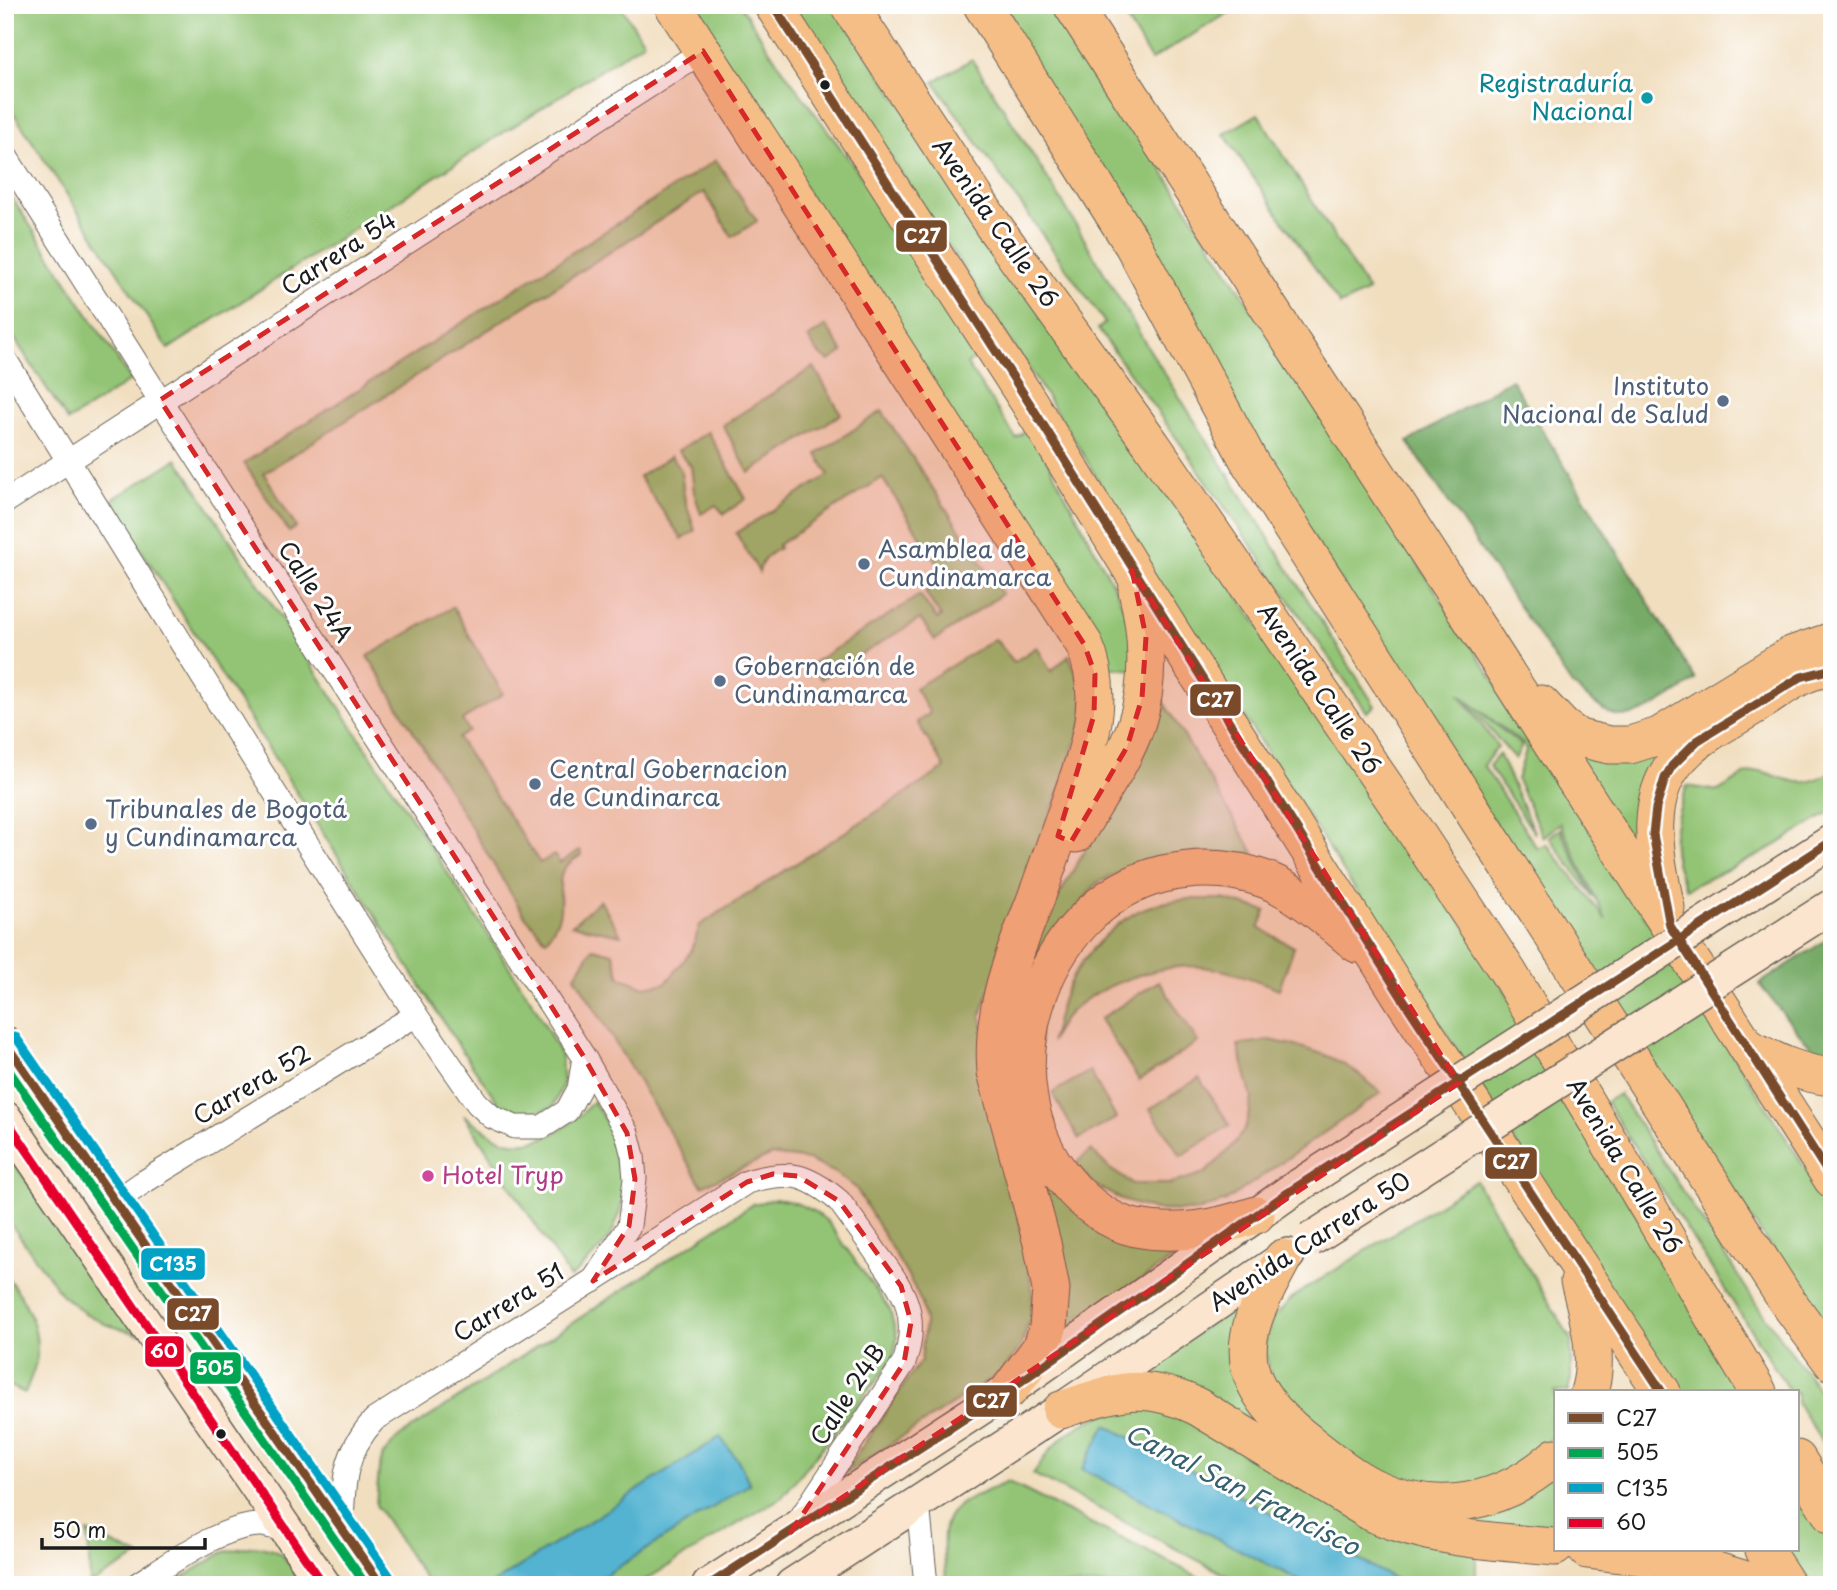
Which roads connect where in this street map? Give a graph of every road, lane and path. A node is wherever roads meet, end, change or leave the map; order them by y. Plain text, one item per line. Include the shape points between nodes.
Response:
1 (673, 5) edge
2 (773, 5) edge
3 (849, 5) edge
4 (982, 5) edge
5 (1072, 5) edge
6 (703, 51) junction
7 (5, 155) edge
8 (5, 359) edge
9 (160, 400) junction
10 (69, 459) junction
11 (5, 502) edge
12 (1132, 570) junction
13 (1485, 640) junction
14 (1832, 641) edge
15 (1832, 669) edge
16 (1832, 841) edge
17 (1832, 906) edge
18 (1031, 911) junction
19 (1670, 926) junction
20 (1383, 966) junction
21 (416, 1015) junction
22 (5, 1043) edge
23 (1747, 1047) junction
24 (584, 1057) junction
25 (1832, 1077) edge
26 (5, 1118) edge
27 (773, 1174) joint
28 (1832, 1180) edge
29 (115, 1202) junction
30 (1256, 1215) junction
31 (1296, 1249) junction
32 (1572, 1253) junction
33 (593, 1281) junction
34 (1832, 1362) edge
35 (1010, 1389) junction
36 (1589, 1390) edge
37 (1661, 1390) edge
38 (1757, 1390) edge
39 (1061, 1410) junction
40 (1554, 1458) edge
41 (1798, 1461) edge
42 (918, 1503) junction
43 (1829, 1514) edge
44 (342, 1528) junction
45 (289, 1532) junction
46 (791, 1532) junction
47 (1554, 1547) edge
48 (1604, 1552) edge
49 (1765, 1552) edge
50 (136, 1585) edge
51 (324, 1585) edge
52 (381, 1585) edge
53 (709, 1585) edge
54 (792, 1585) edge
55 (926, 1585) edge
56 (1762, 1585) edge
57 (1787, 1585) edge

1 - 6 main road
2 - 12 main road
3 - 38 main road, Avenida Calle 26 via 993,225 1152,445 1508,972
4 - 34 main road via 1133,245 1250,463 1784,1297
5 - 13 main road
6 - 9 street, Carrera 54
6 - 18 main road via 1090,659 1095,674 1094,715 1084,760
7 - 9 street, Calle 24A
8 - 10 street
9 - 10 street, Carrera 54
9 - 24 street, Calle 24A
10 - 11 street, Carrera 54
10 - 21 street
12 - 18 main road via 1146,637 1145,678 1136,725
12 - 20 main road
13 - 14 main road via 1563,727 1579,738 1609,745 1630,745 1658,736 1791,655
13 - 19 main road
15 - 19 main road via 1801,677 1697,741 1672,766 1660,793 1654,834
16 - 30 main road, Avenida Carrera 50, bridge
17 - 31 main road, Avenida Carrera 50, bridge
18 - 35 main road via 1006,980 995,1054 1042,1243 1051,1306 1042,1346
19 - 23 main road
20 - 30 main road via 1288,891 1250,874 1203,869 1144,878 1110,896 1083,920 1042,982 1028,1037 1028,1095 1036,1130 1054,1167 1080,1197 1115,1221 1146,1229 1205,1229
20 - 32 main road
21 - 24 street via 477,1103 515,1128 542,1127 567,1111 579,1089
21 - 29 street, Carrera 52
22 - 29 main road
23 - 25 main road via 1780,1064
23 - 28 main road
24 - 33 street, Calle 24A via 627,1133 635,1179 629,1226
26 - 45 main road
27 - 33 street, Carrera 51 via 747,1182
27 - 46 street, Calle 24B via 798,1176 839,1201 901,1286 911,1322 911,1343 904,1363
29 - 44 main road
30 - 35 main road, Avenida Carrera 50
31 - 39 main road, Avenida Carrera 50
31 - 40 main road via 1256,1312 1248,1340 1258,1388 1303,1438 1371,1486 1424,1503 1484,1498 1514,1487
32 - 36 main road via 1590,1330
32 - 37 main road
33 - 44 street, Carrera 51 via 374,1420 353,1448 344,1479
35 - 46 main road, Avenida Carrera 50
39 - 42 main road, Avenida Carrera 50
39 - 47 main road via 1130,1391 1175,1396 1374,1514 1401,1525 1453,1537
41 - 43 main road
42 - 54 main road, Avenida Carrera 50
42 - 55 street
44 - 52 main road
45 - 50 street via 263,1525 237,1530 205,1542
45 - 51 main road
46 - 53 main road, Avenida Carrera 50
48 - 56 main road via 1687,1562
49 - 57 main road

